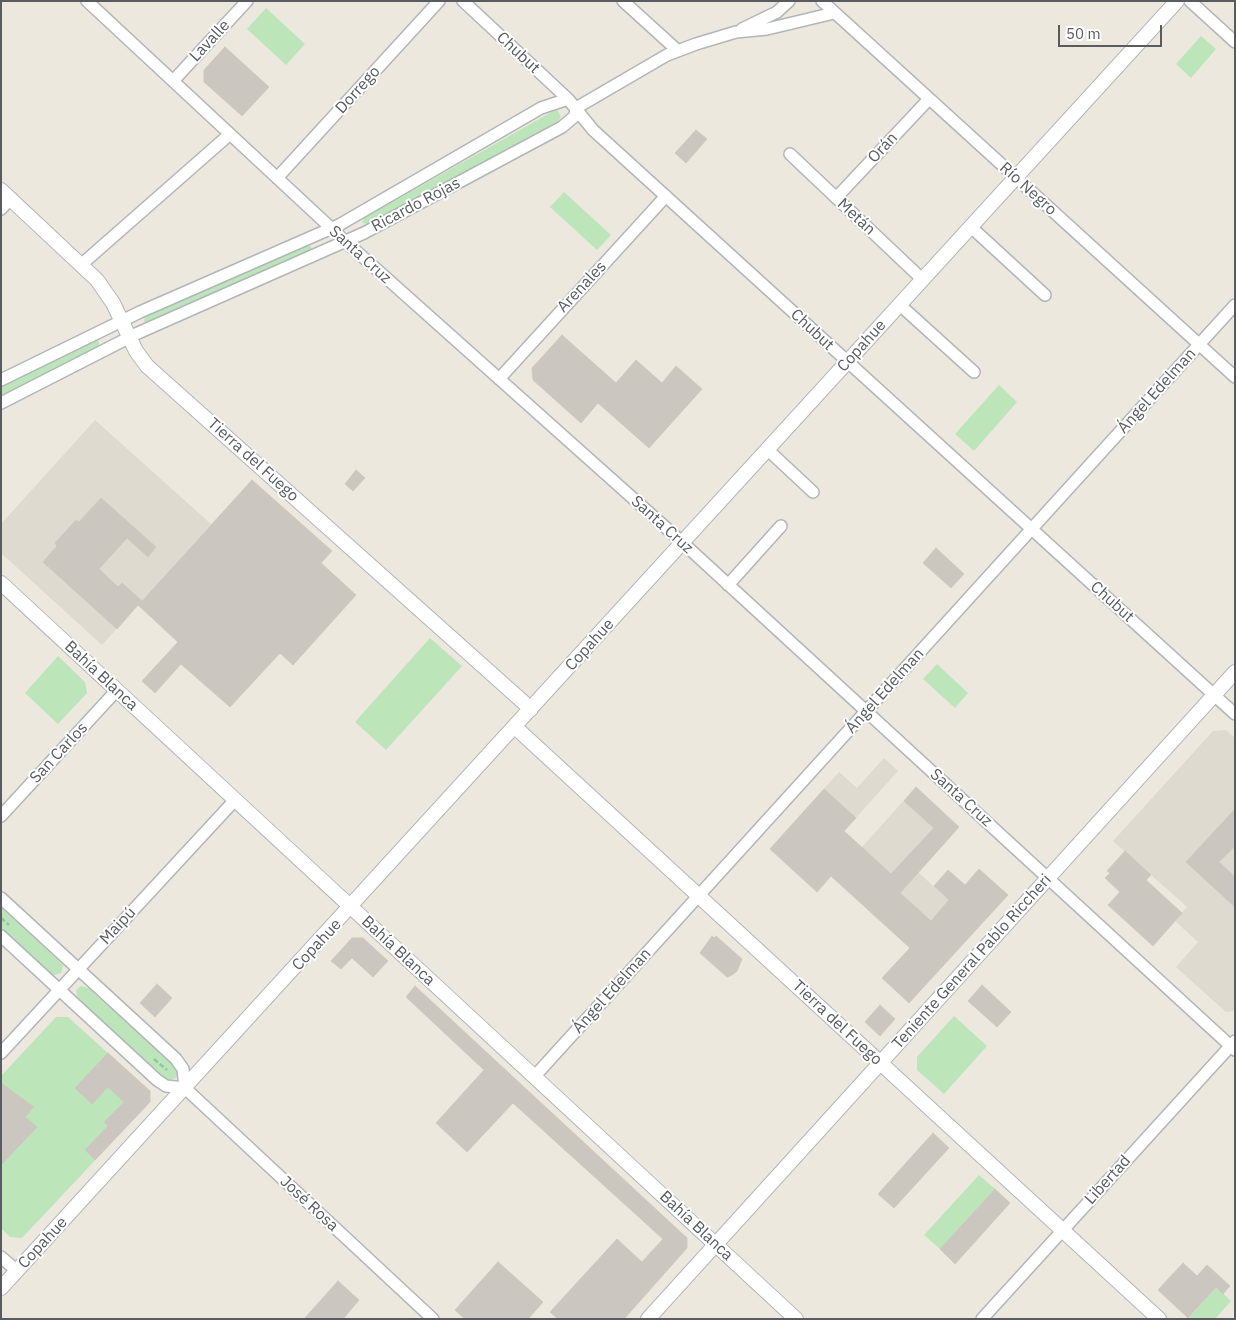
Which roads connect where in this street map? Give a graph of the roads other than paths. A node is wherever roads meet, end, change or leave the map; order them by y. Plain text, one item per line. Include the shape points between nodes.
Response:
1 (88, 1) edge
2 (246, 1) edge
3 (438, 1) edge
4 (462, 1) edge
5 (623, 1) edge
6 (789, 1) edge
7 (822, 1) edge
8 (1177, 1) edge
9 (1190, 1) edge
10 (834, 12) junction
11 (736, 32) junction
12 (1235, 42) edge
13 (677, 50) junction
14 (173, 81) junction
15 (568, 99) junction
16 (929, 99) junction
17 (576, 108) junction
18 (230, 134) junction
19 (790, 154) dead end
20 (277, 178) junction
21 (1016, 178) junction
22 (666, 196) junction
23 (836, 198) junction
24 (4, 199) edge
25 (971, 227) junction
26 (331, 228) junction
27 (346, 242) junction
28 (82, 264) junction
29 (923, 280) junction
30 (1045, 295) dead end
31 (900, 305) junction
32 (1235, 305) edge
33 (121, 320) junction
34 (129, 338) junction
35 (1199, 344) junction
36 (848, 362) junction
37 (974, 372) dead end
38 (1235, 377) edge
39 (499, 379) junction
40 (1, 380) edge
41 (1, 403) edge
42 (768, 450) junction
43 (813, 492) dead end
44 (781, 526) dead end
45 (1032, 529) junction
46 (683, 543) junction
47 (1, 583) edge
48 (728, 585) junction
49 (1235, 672) edge
50 (117, 690) junction
51 (1214, 695) junction
52 (532, 709) junction
53 (866, 711) junction
54 (1235, 714) edge
55 (515, 727) junction
56 (235, 800) junction
57 (1, 816) edge
58 (1048, 878) junction
59 (699, 896) junction
60 (1, 898) edge
61 (351, 908) junction
62 (1, 936) edge
63 (78, 969) junction
64 (59, 990) junction
65 (1233, 1046) edge
66 (1, 1053) edge
67 (880, 1063) junction
68 (534, 1077) junction
69 (185, 1088) junction
70 (1062, 1230) junction
71 (715, 1244) junction
72 (1, 1257) edge
73 (17, 1272) junction
74 (1, 1288) edge
75 (433, 1319) edge
76 (648, 1319) edge
77 (796, 1319) edge
78 (982, 1319) edge
79 (1158, 1319) edge

1 - 14 street, Santa Cruz
2 - 14 street, Lavalle
3 - 20 street, Dorrego
4 - 15 street, Chubut
5 - 13 street
6 - 11 street, Ricardo Rojas via 777,12
7 - 10 street, Río Negro
8 - 21 street, Copahue
9 - 12 street
10 - 11 street, Ricardo Rojas via 767,29
10 - 16 street, Río Negro
11 - 13 street, Ricardo Rojas
13 - 17 street, Ricardo Rojas
14 - 18 street, Santa Cruz
15 - 17 street, Chubut
15 - 26 street, Ricardo Rojas via 541,108
16 - 21 street, Río Negro
16 - 23 street, Orán
17 - 22 street, Chubut via 592,130
17 - 27 street, Ricardo Rojas via 575,116 562,128
18 - 20 street, Santa Cruz
18 - 28 street
19 - 23 street, Metán
20 - 26 street, Santa Cruz
21 - 25 street, Copahue
21 - 35 street, Río Negro
22 - 36 street, Chubut
22 - 39 street, Arenales
23 - 29 street, Metán
24 - 28 street, Tierra del Fuego
25 - 29 street, Copahue
25 - 30 street
26 - 27 street, Santa Cruz
26 - 33 street, Ricardo Rojas
27 - 34 street, Ricardo Rojas
27 - 39 street, Santa Cruz
28 - 33 street, Tierra del Fuego via 104,288
29 - 31 street, Copahue
31 - 36 street, Copahue
31 - 37 street
32 - 35 street, Ángel Edelman
33 - 34 street, Tierra del Fuego
33 - 40 street, Ricardo Rojas
34 - 41 street, Ricardo Rojas
34 - 52 street, Tierra del Fuego via 151,369
35 - 38 street, Río Negro
35 - 45 street, Ángel Edelman
36 - 42 street, Copahue
36 - 45 street, Chubut
39 - 46 street, Santa Cruz
42 - 43 street
42 - 46 street, Copahue
44 - 48 street
45 - 51 street, Chubut
45 - 53 street, Ángel Edelman
46 - 48 street, Santa Cruz
46 - 52 street, Copahue
47 - 50 street, Bahía Blanca
48 - 53 street, Santa Cruz
49 - 51 street, Teniente General Pablo Riccheri
50 - 56 street, Bahía Blanca
50 - 57 street, San Carlos
51 - 54 street, Chubut
51 - 58 street, Teniente General Pablo Riccheri
52 - 55 street, Copahue
53 - 58 street, Santa Cruz
53 - 59 street, Ángel Edelman
55 - 59 street, Tierra del Fuego
55 - 61 street, Copahue
56 - 61 street, Bahía Blanca
56 - 63 street, Maipú
58 - 65 street, Santa Cruz
58 - 67 street, Teniente General Pablo Riccheri
59 - 67 street, Tierra del Fuego
59 - 68 street, Ángel Edelman
60 - 63 street
61 - 68 street, Bahía Blanca
61 - 69 street, Copahue
62 - 64 street
63 - 64 street, Maipú
63 - 69 street via 176,1058 183,1069
64 - 66 street, Maipú
64 - 69 street via 157,1080 166,1086
65 - 70 street, Libertad
67 - 70 street, Tierra del Fuego
67 - 71 street, Teniente General Pablo Riccheri
68 - 71 street, Bahía Blanca
69 - 73 street, Copahue
69 - 75 street, José Rosa
70 - 78 street, Libertad
70 - 79 street, Tierra del Fuego
71 - 76 street, Teniente General Pablo Riccheri
71 - 77 street, Bahía Blanca
72 - 73 street
73 - 74 street, Copahue

